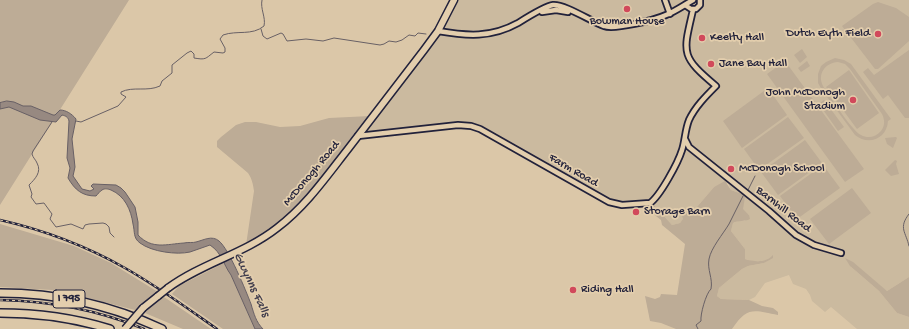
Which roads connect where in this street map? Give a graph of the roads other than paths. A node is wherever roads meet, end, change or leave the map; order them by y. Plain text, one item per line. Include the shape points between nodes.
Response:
1 (454, 0) edge
2 (665, 0) edge
3 (693, 0) edge
4 (700, 0) edge
5 (685, 5) junction
6 (693, 10) junction
7 (670, 14) junction
8 (438, 30) junction
9 (358, 136) junction
10 (685, 139) junction
11 (841, 253) dead end
12 (0, 293) edge
13 (0, 313) edge
14 (110, 329) edge
15 (126, 329) edge
16 (162, 329) edge

1 - 8 main road, McDonogh Road
2 - 7 street
3 - 5 street
4 - 6 street via 698,8
5 - 6 street
5 - 7 street
6 - 10 street, Farm Road via 686,54 694,66 716,86 692,115
7 - 8 street via 613,28 559,10 536,13 491,33 472,35
8 - 9 main road, McDonogh Road
9 - 10 street, Farm Road via 458,125 472,126 605,200 622,205 646,204 654,200 680,158
9 - 15 main road, McDonogh Road, bridge via 296,212 269,234 238,252 186,276 168,288 143,308
10 - 11 street, Barnhill Road via 691,149 796,235 814,245
12 - 16 highway, I 795 via 53,296 86,302 129,315
13 - 14 highway, I 795 via 68,318

